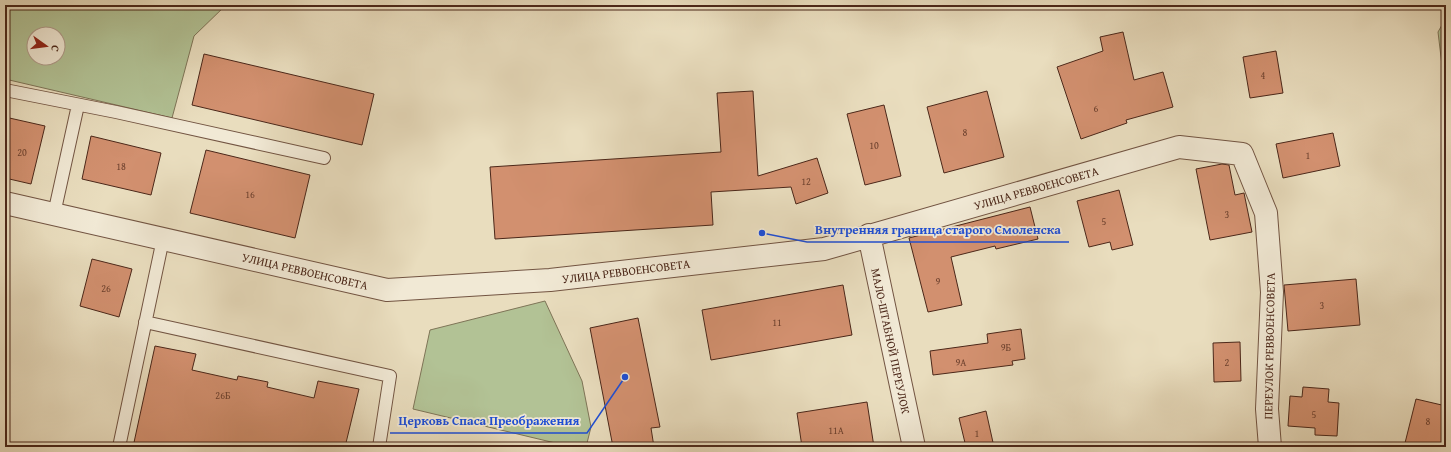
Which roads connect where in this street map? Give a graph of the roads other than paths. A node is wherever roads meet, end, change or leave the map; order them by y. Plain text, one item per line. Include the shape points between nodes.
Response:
1 (5, 90) edge
2 (78, 105) junction
3 (1242, 154) joint
4 (324, 158) dead end
5 (5, 203) edge
6 (54, 214) junction
7 (869, 235) junction
8 (163, 239) junction
9 (145, 322) junction
10 (119, 447) edge
11 (379, 447) edge
12 (914, 447) edge
13 (1270, 447) edge

1 - 2 lane
2 - 4 lane
2 - 6 lane
3 - 7 street, УЛИЦА РЕВВОЕНСОВЕТА via 1179,147
3 - 13 street, ПЕРЕУЛОК РЕВВОЕНСОВЕТА via 1266,213 1272,292 1267,409
5 - 6 street, УЛИЦА РЕВВОЕНСОВЕТА
6 - 8 street, УЛИЦА РЕВВОЕНСОВЕТА
7 - 8 street, УЛИЦА РЕВВОЕНСОВЕТА via 824,248 558,279 387,290
7 - 12 street, МАЛО-ШТАБНОЙ ПЕРЕУЛОК
8 - 9 lane
9 - 10 lane
9 - 11 lane via 390,376

